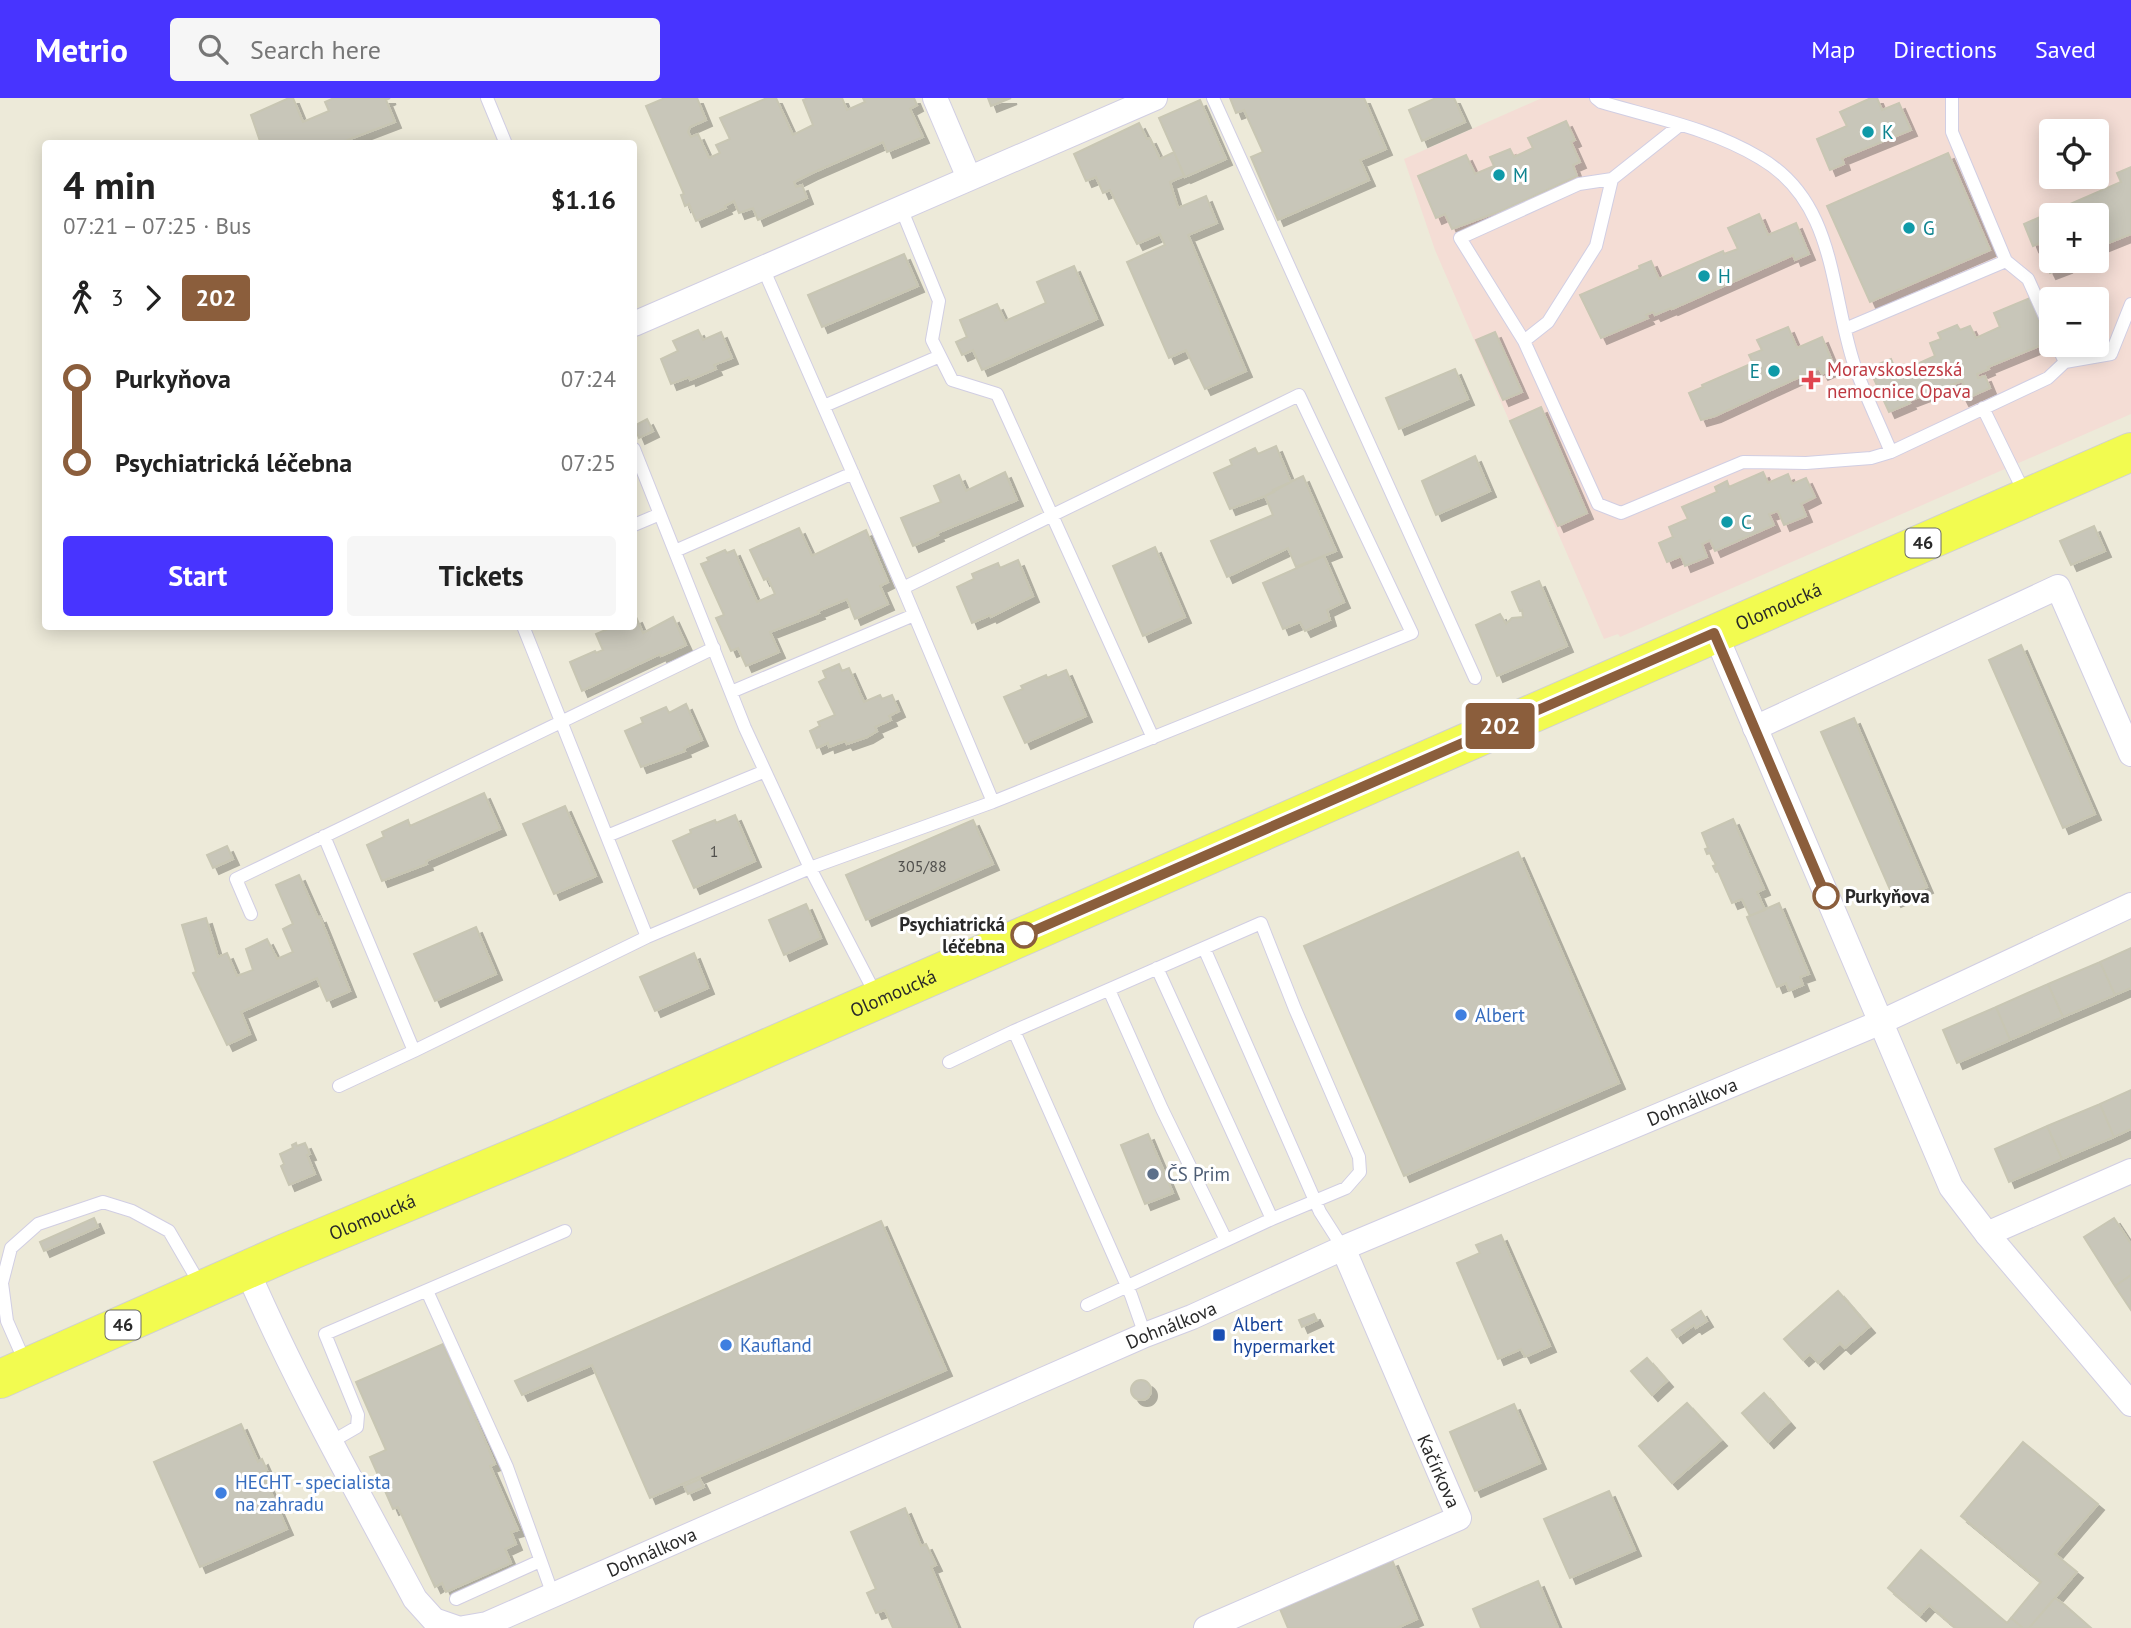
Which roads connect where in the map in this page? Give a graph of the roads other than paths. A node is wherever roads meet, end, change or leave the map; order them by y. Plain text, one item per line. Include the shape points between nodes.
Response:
1 (486, 98) edge
2 (934, 98) edge
3 (1155, 98) edge
4 (1213, 98) edge
5 (1596, 98) edge
6 (1952, 98) edge
7 (1680, 125) junction
8 (504, 140) edge
9 (969, 178) junction
10 (1612, 180) junction
11 (901, 208) junction
12 (2006, 261) junction
13 (763, 268) junction
14 (2039, 303) edge
15 (2131, 304) edge
16 (637, 323) edge
17 (1845, 329) junction
18 (1524, 341) junction
19 (940, 356) junction
20 (2063, 357) edge
21 (2065, 362) junction
22 (824, 406) junction
23 (1983, 408) junction
24 (1891, 452) junction
25 (2131, 452) edge
26 (637, 456) edge
27 (853, 473) junction
28 (2026, 498) junction
29 (660, 514) junction
30 (1051, 516) junction
31 (637, 524) edge
32 (675, 551) junction
33 (903, 588) junction
34 (914, 615) junction
35 (525, 630) edge
36 (1714, 633) junction
37 (714, 648) junction
38 (1475, 678) dead end
39 (731, 692) junction
40 (561, 722) junction
41 (1755, 728) junction
42 (1153, 738) junction
43 (2131, 754) edge
44 (765, 771) junction
45 (993, 802) junction
46 (324, 836) junction
47 (607, 836) junction
48 (810, 868) junction
49 (2131, 905) edge
50 (251, 914) dead end
51 (647, 937) junction
52 (1204, 948) junction
53 (1157, 968) junction
54 (1109, 990) junction
55 (878, 999) junction
56 (1879, 1023) junction
57 (1014, 1031) junction
58 (414, 1051) junction
59 (949, 1062) dead end
60 (339, 1086) dead end
61 (2131, 1171) edge
62 (1315, 1201) junction
63 (1272, 1219) junction
64 (565, 1231) dead end
65 (1987, 1234) junction
66 (1226, 1240) junction
67 (1343, 1248) junction
68 (247, 1270) junction
69 (1126, 1286) junction
70 (203, 1289) junction
71 (427, 1291) junction
72 (1087, 1305) dead end
73 (1144, 1335) junction
74 (13, 1373) edge
75 (2131, 1404) edge
76 (331, 1442) junction
77 (540, 1560) junction
78 (553, 1595) junction
79 (456, 1598) dead end
80 (457, 1628) edge
81 (464, 1628) edge
82 (1206, 1628) edge

1 - 8 lane
2 - 9 street
3 - 9 street
4 - 38 lane
5 - 7 lane
6 - 12 lane via 1952,132
7 - 10 lane
7 - 17 lane via 1723,138 1763,159 1791,183 1811,209 1825,240
9 - 11 street
10 - 18 lane via 1596,246 1548,322
10 - 18 lane via 1579,184 1460,238
11 - 13 street
11 - 19 lane via 939,301 932,340
12 - 14 lane via 2028,279
12 - 17 lane
13 - 16 street
13 - 22 lane
15 - 21 lane via 2111,354
17 - 24 lane via 1854,364
18 - 24 lane via 1598,504 1621,513 1743,462 1807,463
19 - 22 lane
19 - 30 lane via 952,380 997,394
20 - 21 lane
21 - 23 lane via 2048,377
22 - 27 lane
23 - 24 lane
23 - 28 lane
25 - 28 main road, Olomoucká / 46
26 - 29 lane
27 - 32 lane
27 - 33 lane
28 - 36 main road, Olomoucká / 46
29 - 31 lane
29 - 32 lane
30 - 33 lane
30 - 42 lane
30 - 42 lane via 1299,395 1412,633
32 - 37 lane
33 - 34 lane
34 - 39 lane
34 - 45 lane
35 - 40 lane
36 - 41 street
36 - 55 main road, Olomoucká / 46
37 - 39 lane
37 - 40 lane
39 - 44 lane
40 - 46 lane
40 - 47 lane
41 - 43 street via 2057,587
41 - 56 street
42 - 45 lane
44 - 47 lane
44 - 48 lane
45 - 48 lane
46 - 50 lane via 236,879
46 - 58 lane
47 - 51 lane
48 - 51 lane
48 - 55 lane
49 - 56 street
51 - 58 lane
52 - 53 lane
52 - 62 lane
52 - 62 lane via 1261,923 1359,1157 1360,1172 1346,1188
53 - 54 lane
53 - 63 lane
54 - 57 lane
54 - 66 lane
55 - 68 main road, Olomoucká / 46
56 - 65 street via 1951,1187
56 - 67 street, Dohnálkova
57 - 59 lane
57 - 69 lane
58 - 60 lane
61 - 65 street
62 - 63 lane
62 - 67 lane
63 - 66 lane
64 - 71 lane
65 - 75 street
66 - 69 lane
67 - 73 street, Dohnálkova
67 - 82 street, Kačírkova via 1459,1518
68 - 70 main road, Olomoucká / 46
68 - 76 street
69 - 72 lane
69 - 73 lane
70 - 74 main road, Olomoucká / 46
70 - 74 lane via 169,1231 132,1211 103,1202 38,1224 11,1248 2,1283
71 - 76 lane via 325,1335 358,1415 357,1427
71 - 77 lane via 507,1467
73 - 78 street, Dohnálkova
76 - 80 street via 415,1599 434,1620
77 - 78 lane
77 - 79 lane
78 - 81 street, Dohnálkova via 487,1624

